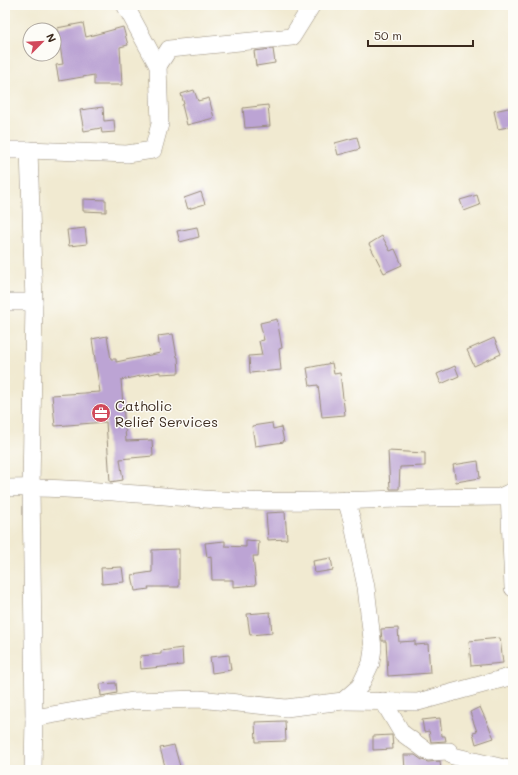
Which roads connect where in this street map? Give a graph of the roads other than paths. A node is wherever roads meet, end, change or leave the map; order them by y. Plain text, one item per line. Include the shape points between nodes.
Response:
1 (124, 5) edge
2 (312, 5) edge
3 (158, 66) junction
4 (5, 150) edge
5 (29, 150) junction
6 (5, 302) edge
7 (34, 302) junction
8 (5, 488) edge
9 (30, 488) junction
10 (511, 492) edge
11 (346, 500) junction
12 (513, 588) edge
13 (513, 676) edge
14 (343, 701) junction
15 (383, 701) junction
16 (34, 718) junction
17 (33, 770) edge
18 (513, 770) edge

1 - 3 street
2 - 3 street via 292,37 169,49
3 - 5 street via 160,124 153,150 127,154
4 - 5 street
5 - 7 street
6 - 7 street
7 - 9 street
8 - 9 street
9 - 11 street via 248,501
9 - 16 street
10 - 11 street via 500,497
10 - 12 street
11 - 14 street via 366,588 373,648 371,663 360,686
13 - 15 street via 418,702
14 - 15 street
14 - 16 street via 286,708 199,699 132,701
15 - 18 street via 402,733 428,752 449,751 454,756
16 - 17 street

